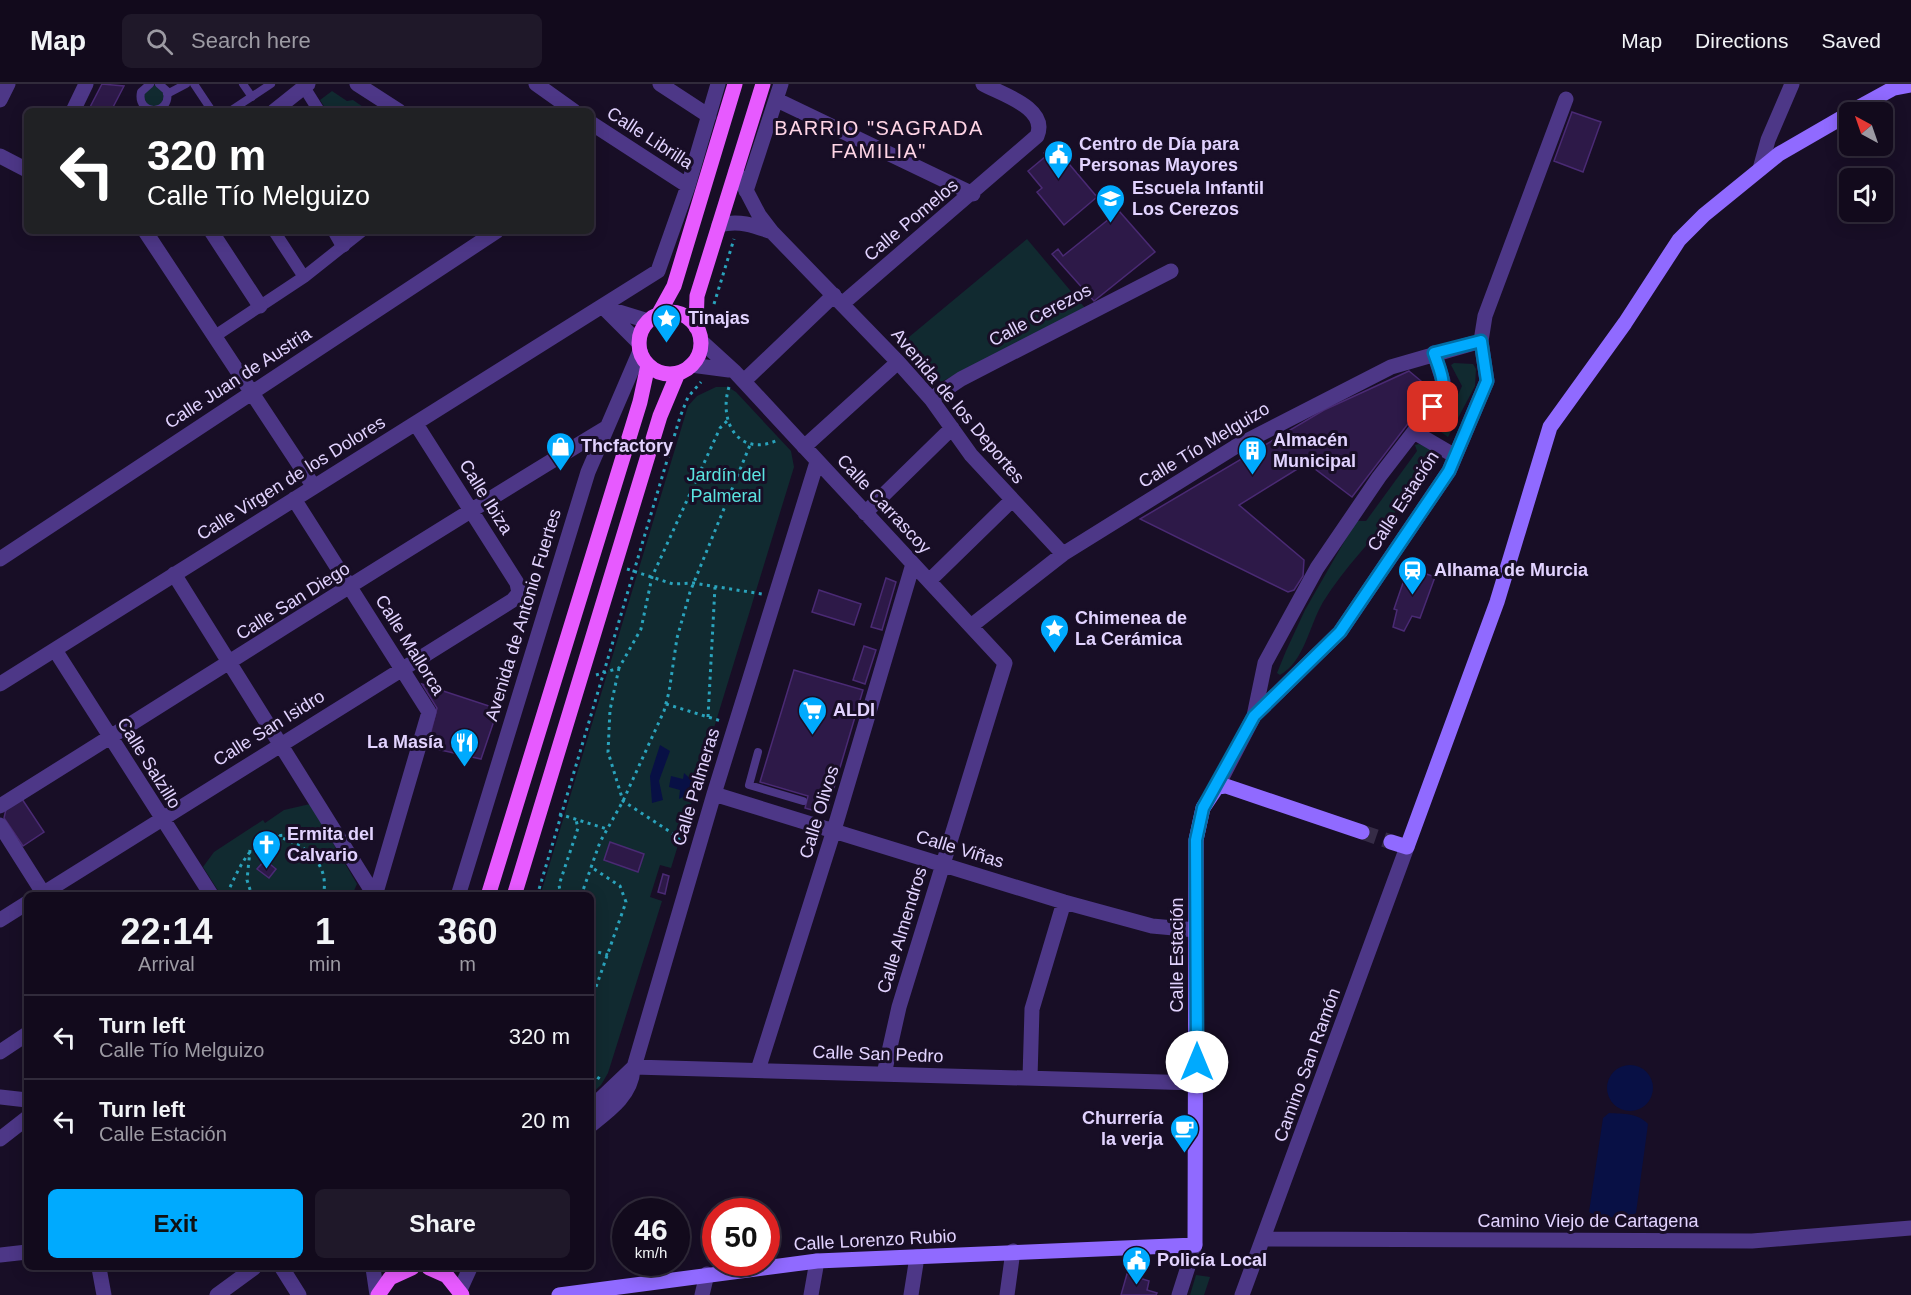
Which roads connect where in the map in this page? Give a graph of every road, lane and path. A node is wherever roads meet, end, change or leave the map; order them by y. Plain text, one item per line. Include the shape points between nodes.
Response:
1 (8, 84) edge
2 (86, 84) edge
3 (147, 84) edge
4 (186, 84) edge
5 (194, 84) edge
6 (243, 84) edge
7 (271, 84) edge
8 (357, 84) edge
9 (536, 84) edge
10 (660, 84) edge
11 (718, 84) edge
12 (735, 84) edge
13 (763, 84) edge
14 (781, 84) edge
15 (983, 84) edge
16 (1792, 84) edge
17 (1911, 85) edge
18 (306, 86) edge
19 (1898, 86) edge
20 (164, 87) edge
21 (252, 97) junction
22 (1566, 99) dead end
23 (0, 100) edge
24 (777, 100) junction
25 (1870, 102) edge
26 (74, 108) edge
27 (140, 108) edge
28 (162, 108) edge
29 (210, 108) edge
30 (235, 108) edge
31 (278, 108) edge
32 (317, 108) edge
33 (394, 108) edge
34 (570, 108) edge
35 (709, 116) junction
36 (1839, 119) edge
37 (594, 126) edge
38 (0, 156) edge
39 (24, 168) edge
40 (1760, 169) junction
41 (736, 171) junction
42 (688, 186) junction
43 (746, 191) junction
44 (973, 194) junction
45 (739, 222) junction
46 (719, 225) junction
47 (772, 232) junction
48 (147, 234) edge
49 (213, 234) edge
50 (276, 234) edge
51 (337, 234) edge
52 (358, 234) edge
53 (493, 234) edge
54 (343, 245) junction
55 (1170, 271) dead end
56 (304, 277) junction
57 (838, 300) junction
58 (260, 306) junction
59 (603, 308) junction
60 (713, 310) dead end
61 (653, 318) junction
62 (698, 334) junction
63 (215, 336) junction
64 (1481, 341) junction
65 (639, 347) junction
66 (1434, 353) junction
67 (898, 362) junction
68 (648, 365) junction
69 (712, 367) junction
70 (685, 369) junction
71 (740, 376) junction
72 (252, 392) junction
73 (931, 399) junction
74 (727, 421) junction
75 (416, 423) junction
76 (606, 428) junction
77 (952, 428) junction
78 (1414, 432) junction
79 (792, 434) junction
80 (750, 445) junction
81 (804, 447) junction
82 (1455, 456) junction
83 (818, 462) junction
84 (314, 486) junction
85 (294, 499) junction
86 (1012, 500) junction
87 (471, 509) junction
88 (865, 513) junction
89 (1063, 554) junction
90 (0, 559) edge
91 (913, 564) junction
92 (614, 565) junction
93 (633, 571) junction
94 (174, 574) junction
95 (652, 577) junction
96 (928, 581) junction
97 (693, 583) junction
98 (715, 587) junction
99 (351, 588) junction
100 (519, 593) joint
101 (775, 597) junction
102 (971, 626) junction
103 (55, 650) junction
104 (230, 663) junction
105 (1005, 663) joint
106 (401, 668) junction
107 (619, 668) junction
108 (603, 674) junction
109 (581, 675) junction
110 (0, 684) edge
111 (666, 704) junction
112 (1254, 716) junction
113 (708, 717) junction
114 (735, 725) junction
115 (110, 737) junction
116 (280, 744) junction
117 (758, 752) dead end
118 (1216, 787) junction
119 (714, 794) junction
120 (623, 801) junction
121 (803, 801) dead end
122 (0, 806) edge
123 (540, 808) junction
124 (561, 814) junction
125 (161, 818) junction
126 (576, 820) junction
127 (0, 825) edge
128 (607, 829) junction
129 (834, 830) junction
130 (1362, 832) tunnel mouth
131 (272, 835) junction
132 (1391, 842) tunnel mouth
133 (1407, 847) junction
134 (251, 849) junction
135 (346, 849) junction
136 (694, 858) junction
137 (943, 864) junction
138 (591, 867) junction
139 (40, 892) edge
140 (47, 892) edge
141 (209, 892) edge
142 (228, 892) edge
143 (251, 892) edge
144 (322, 892) edge
145 (373, 892) edge
146 (376, 892) edge
147 (459, 892) edge
148 (489, 892) edge
149 (515, 892) edge
150 (538, 892) edge
151 (560, 892) edge
152 (582, 892) edge
153 (1064, 902) junction
154 (24, 905) edge
155 (0, 920) edge
156 (1196, 930) junction
157 (594, 951) edge
158 (608, 955) junction
159 (594, 992) edge
160 (24, 1036) edge
161 (0, 1052) edge
162 (634, 1067) junction
163 (758, 1070) junction
164 (884, 1074) junction
165 (1030, 1078) junction
166 (1197, 1083) junction
167 (2, 1093) edge
168 (24, 1099) edge
169 (594, 1105) edge
170 (24, 1120) edge
171 (594, 1122) edge
172 (0, 1139) edge
173 (1911, 1228) edge
174 (1263, 1239) junction
175 (1195, 1245) junction
176 (1013, 1251) junction
177 (24, 1252) edge
178 (0, 1255) edge
179 (917, 1257) junction
180 (817, 1261) junction
181 (780, 1265) edge
182 (99, 1270) edge
183 (251, 1270) edge
184 (283, 1270) edge
185 (373, 1270) edge
186 (469, 1270) edge
187 (396, 1271) edge
188 (445, 1272) edge
189 (702, 1275) edge
190 (707, 1276) edge
191 (463, 1293) edge
192 (104, 1295) edge
193 (217, 1295) edge
194 (299, 1295) edge
195 (378, 1295) edge
196 (559, 1295) edge
197 (702, 1295) edge
198 (811, 1295) edge
199 (910, 1295) edge
200 (1007, 1295) edge
201 (1179, 1295) edge
202 (1242, 1295) edge

1 - 23 street
2 - 26 street
3 - 27 lane via 141,92
4 - 20 lane
5 - 29 lane
6 - 21 lane
7 - 21 lane
8 - 33 street
9 - 34 street
10 - 35 street
11 - 35 street
12 - 61 main road via 674,286
13 - 41 main road
14 - 24 street
15 - 44 street, Calle Pomelos via 1035,114 1040,125 1032,142
16 - 40 street
17 - 19 main road
18 - 31 street
18 - 32 street
19 - 25 main road
20 - 28 lane via 167,101
21 - 30 lane
22 - 64 street, Calle Estación via 1485,316
24 - 43 street
24 - 44 street
35 - 42 street
36 - 40 main road
37 - 42 street, Calle Librilla
38 - 39 street
40 - 133 main road via 1679,240 1550,427 1497,602
41 - 43 street, Avenida de los Deportes
41 - 46 main road
42 - 59 street, Calle Virgen de los Dolores via 658,271
43 - 47 street, Avenida de los Deportes
44 - 57 street, Calle Pomelos
45 - 46 street
45 - 47 street
45 - 60 path
46 - 62 main road via 697,296
47 - 57 street, Avenida de los Deportes
48 - 63 street
49 - 58 street
50 - 56 street
51 - 54 street
52 - 54 street
53 - 72 street, Calle Juan de Austria
54 - 56 street
55 - 73 street, Calle Cerezos via 972,373
56 - 58 street
57 - 67 street, Avenida de los Deportes
57 - 71 street, Calle Pomelos
58 - 63 street
59 - 61 street
59 - 65 street
59 - 75 street, Calle Virgen de los Dolores
61 - 62 main road via 666,312 683,315
61 - 65 main road via 640,335
62 - 70 main road via 700,350
62 - 71 street, Calle Carrascoy
63 - 72 street
64 - 66 street, Calle Tío Melguizo
64 - 82 street, Calle Estación via 1487,381
65 - 68 main road
65 - 76 street, Avenida de Antonio Fuertes
66 - 78 street, Calle Estación via 1443,394
66 - 89 street, Calle Tío Melguizo via 1391,367 1234,447
67 - 73 street, Avenida de los Deportes
67 - 81 street
68 - 70 main road via 662,373
68 - 148 main road via 640,402
69 - 70 street
69 - 71 street
69 - 93 path via 688,397 680,417
70 - 92 main road via 660,416
71 - 74 path via 728,390
71 - 79 street, Calle Carrascoy
72 - 84 street
72 - 90 street, Calle Juan de Austria
73 - 77 street, Avenida de los Deportes
74 - 80 path via 741,441
74 - 95 path via 720,428
75 - 84 street, Calle Virgen de los Dolores
75 - 87 street, Calle Ibiza
76 - 87 street, Calle San Diego
76 - 147 street, Avenida de Antonio Fuertes via 588,472
77 - 86 street, Avenida de los Deportes
77 - 88 street
78 - 82 street
78 - 112 street, Calle Estación via 1317,568 1265,663
79 - 80 path via 772,443
79 - 81 street, Calle Carrascoy
80 - 97 path
81 - 83 street, Calle Carrascoy
82 - 112 street, Calle Estación via 1449,471 1340,632
83 - 88 street, Calle Carrascoy
83 - 101 street, Calle Palmeras
84 - 85 street, Calle Virgen de los Dolores
85 - 94 street, Calle Virgen de los Dolores
85 - 99 street, Calle Mallorca
86 - 89 street, Avenida de los Deportes
86 - 96 street
87 - 99 street, Calle San Diego
87 - 100 street, Calle Ibiza via 517,583
88 - 91 street, Calle Carrascoy
89 - 102 street, Calle Tío Melguizo
91 - 96 street, Calle Carrascoy
91 - 129 street, Calle Olivos
92 - 93 path
92 - 109 main road
93 - 95 path
93 - 108 path
94 - 103 street, Calle Virgen de los Dolores
94 - 104 street
95 - 97 path via 673,584
95 - 107 path via 641,629
96 - 102 street, Calle Carrascoy
97 - 98 path
97 - 111 path via 677,638
98 - 101 path
98 - 113 path
99 - 104 street, Calle San Diego
99 - 106 street, Calle Mallorca
100 - 106 street, Calle San Isidro
101 - 114 street, Calle Palmeras
102 - 105 street, Calle Carrascoy
103 - 110 street, Calle Virgen de los Dolores
103 - 115 street, Calle Salzillo
104 - 115 street, Calle San Diego
104 - 116 street
105 - 137 street, Calle Almendros
106 - 116 street, Calle San Isidro
106 - 146 street, Calle Mallorca via 429,712
107 - 108 path
107 - 120 path via 609,710 608,752
108 - 109 path
108 - 124 path
109 - 123 main road
111 - 113 path
111 - 120 path
112 - 118 street, Calle Estación
113 - 114 path
114 - 119 street, Calle Palmeras
115 - 122 street, Calle San Diego
115 - 125 street, Calle Salzillo
116 - 125 street, Calle San Isidro
116 - 135 street
117 - 121 lane via 749,785
118 - 130 main road via 1240,790
118 - 156 main road, Calle Estación via 1203,808 1196,840
119 - 129 street, Calle Viñas
119 - 136 street, Calle Palmeras
120 - 128 path
120 - 136 path via 675,835
123 - 124 path
123 - 149 main road
124 - 126 path
124 - 150 path
125 - 140 street, Calle San Isidro
125 - 141 street, Calle Salzillo
126 - 128 path
126 - 151 path via 578,828 559,885
127 - 139 street
128 - 138 path
129 - 137 street, Calle Viñas
129 - 163 street, Calle Olivos
131 - 134 path
131 - 135 path via 300,834 329,840
131 - 144 path via 294,841 312,854 324,875
132 - 133 main road
133 - 174 street, Camino San Ramón
134 - 142 path
134 - 143 path via 247,880
135 - 145 street
136 - 162 street, Calle Palmeras
137 - 153 street, Calle Viñas
137 - 164 street, Calle Almendros via 899,1007
138 - 152 path
138 - 158 path via 620,886 626,902
153 - 156 street, Calle Viñas via 1152,926
153 - 165 street via 1032,1009
154 - 155 street
156 - 166 main road, Calle Estación
157 - 158 path
158 - 159 path
160 - 161 street
162 - 163 street, Calle San Pedro
162 - 169 street
162 - 171 street via 625,1095
163 - 164 street, Calle San Pedro
164 - 165 street, Calle San Pedro
165 - 166 street, Calle San Pedro
166 - 175 main road, Calle Estación
167 - 168 street
170 - 172 street
173 - 174 street, Camino Viejo de Cartagena via 1752,1241
174 - 202 street, Camino San Ramón
175 - 176 main road, Calle Lorenzo Rubio
175 - 201 street
176 - 179 main road, Calle Lorenzo Rubio
176 - 200 street
177 - 178 street
179 - 180 main road, Calle Lorenzo Rubio
179 - 199 street
180 - 181 main road, Calle Lorenzo Rubio
180 - 198 street
182 - 192 street
183 - 193 street
184 - 194 street
185 - 195 street
186 - 191 street
187 - 195 main road
188 - 191 main road
189 - 196 main road, Calle Lorenzo Rubio
190 - 197 street

